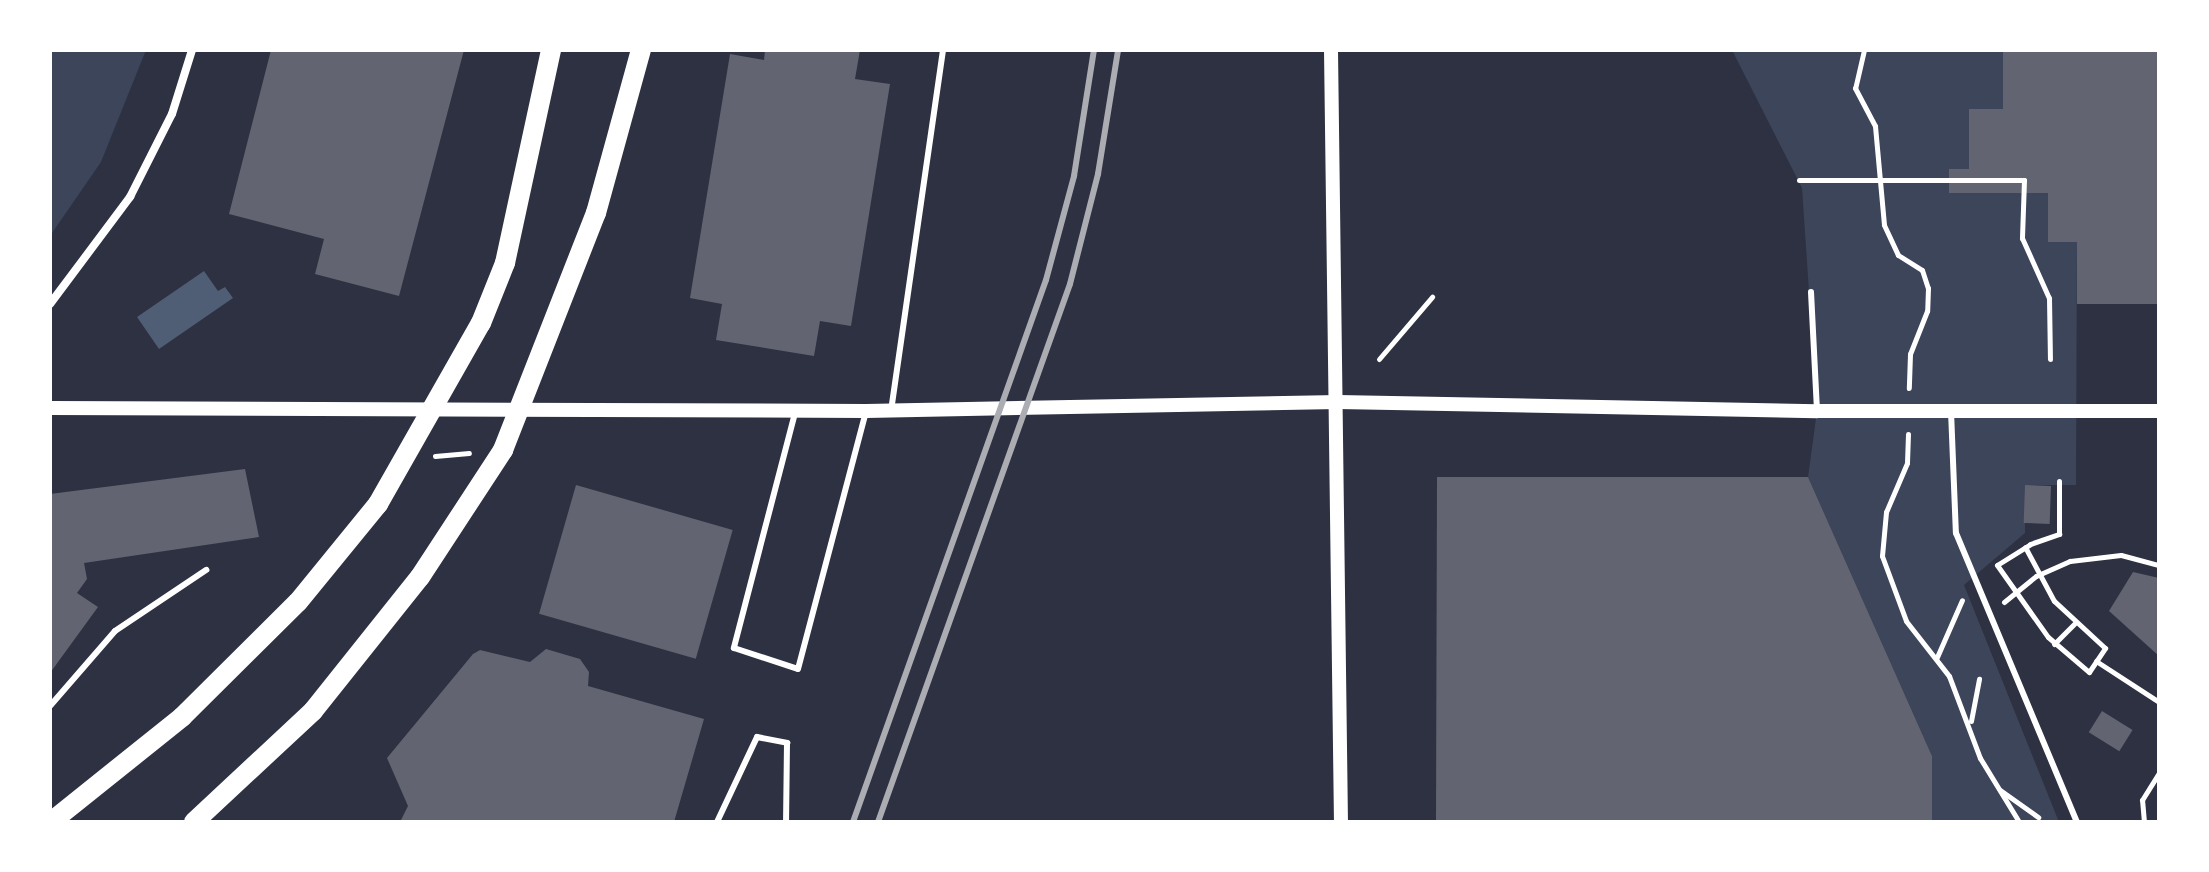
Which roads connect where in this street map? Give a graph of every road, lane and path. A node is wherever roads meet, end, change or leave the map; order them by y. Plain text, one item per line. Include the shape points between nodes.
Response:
1 (192, 50) edge
2 (551, 50) edge
3 (641, 50) edge
4 (943, 50) edge
5 (1331, 50) edge
6 (1864, 50) edge
7 (1799, 180) dead end
8 (1882, 180) junction
9 (1811, 292) dead end
10 (1432, 297) dead end
11 (50, 304) edge
12 (1379, 359) dead end
13 (2050, 359) dead end
14 (1338, 402) junction
15 (50, 408) edge
16 (435, 410) junction
17 (521, 410) junction
18 (795, 411) junction
19 (866, 411) junction
20 (891, 411) junction
21 (1817, 411) junction
22 (1909, 411) junction
23 (1951, 411) junction
24 (2159, 411) edge
25 (471, 453) dead end
26 (426, 457) dead end
27 (2059, 481) dead end
28 (2025, 547) junction
29 (1997, 565) junction
30 (2159, 565) edge
31 (206, 570) dead end
32 (2036, 576) junction
33 (1979, 581) junction
34 (2013, 593) junction
35 (1992, 615) junction
36 (2075, 623) junction
37 (2054, 644) junction
38 (1936, 658) junction
39 (2096, 661) junction
40 (1979, 679) dead end
41 (2159, 702) edge
42 (50, 706) edge
43 (1971, 724) junction
44 (2159, 773) edge
45 (1996, 787) junction
46 (52, 817) edge
47 (2038, 817) dead end
48 (194, 822) edge
49 (717, 822) edge
50 (786, 822) edge
51 (1341, 822) edge
52 (2019, 822) edge
53 (2077, 822) edge
54 (2144, 822) edge

1 - 11 street via 172,114 130,197
2 - 16 main road via 505,263 481,323
3 - 17 main road via 596,213
4 - 20 lane
5 - 14 street
6 - 8 path via 1855,88 1875,126
7 - 8 path
8 - 13 path via 2024,180 2022,238 2049,298
8 - 22 path via 1887,235 1898,255 1922,270 1928,288 1927,311 1910,354
9 - 21 lane
10 - 12 path
14 - 20 street
14 - 21 street
14 - 51 street
15 - 16 street
16 - 17 street
16 - 46 main road via 378,504 298,602 182,717
17 - 18 street
17 - 48 main road via 503,450 420,577 313,711
18 - 19 street
18 - 19 lane via 734,648 798,669
19 - 20 street
21 - 22 street
22 - 23 street
22 - 38 path via 1907,463 1886,512 1882,556 1906,621
23 - 24 street
23 - 33 lane via 1956,533
25 - 26 path
27 - 28 path via 2059,534
28 - 29 path
28 - 32 path
29 - 33 path
29 - 34 path
30 - 32 path via 2108,555 2070,561
31 - 42 lane via 115,631
32 - 34 path
32 - 36 path
33 - 35 lane
33 - 38 path via 1953,615
34 - 35 path
34 - 37 path
35 - 53 lane
36 - 37 path
36 - 39 path via 2105,648
37 - 39 path via 2089,672
38 - 43 path
39 - 41 path
40 - 43 path
43 - 45 path via 1980,758
44 - 54 path via 2142,800
45 - 47 path
45 - 52 path
49 - 50 lane via 757,737 787,743

